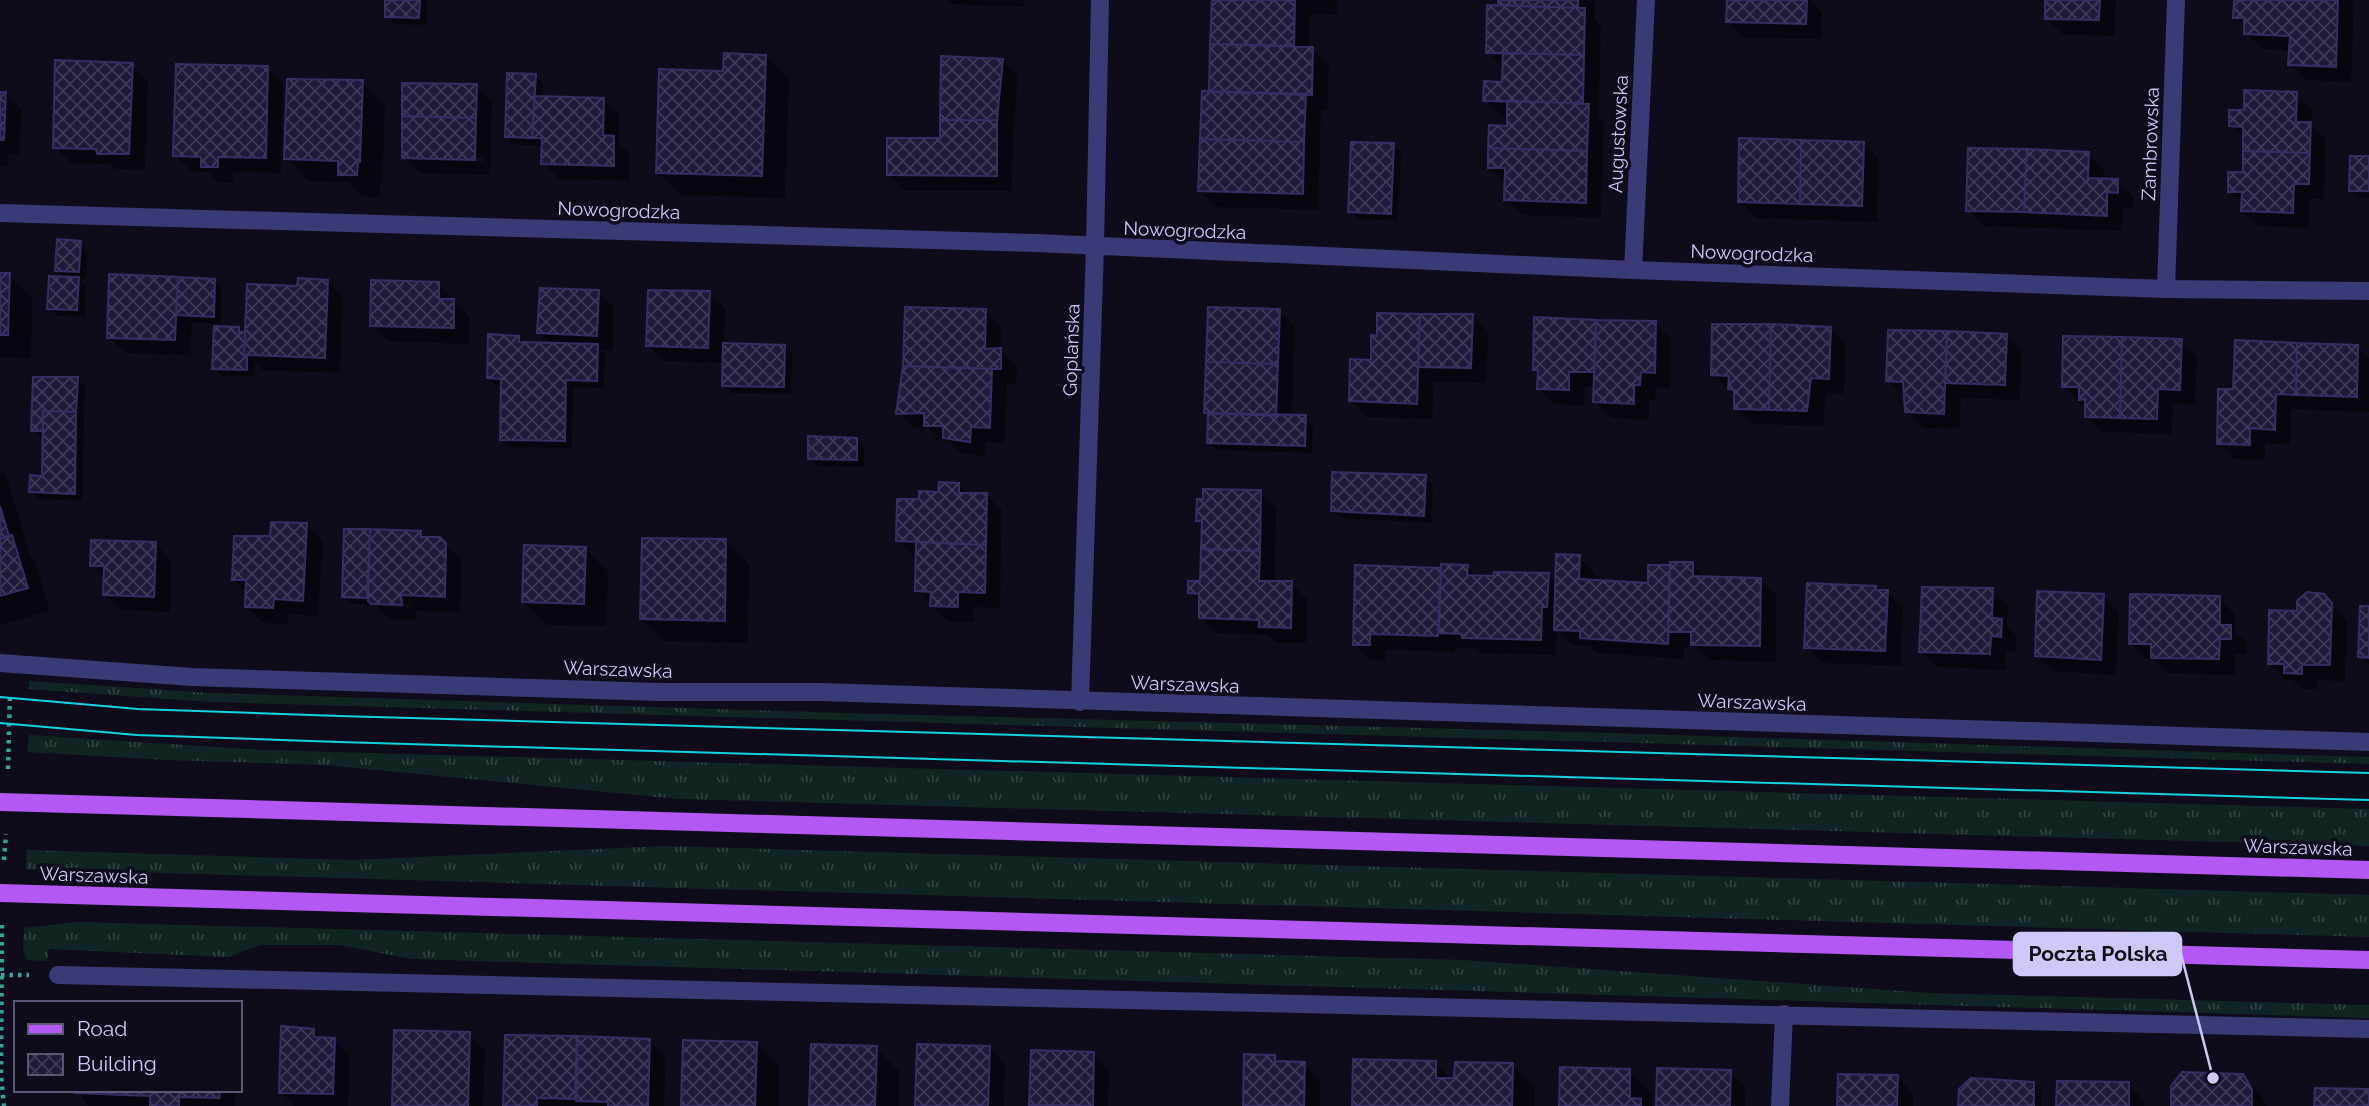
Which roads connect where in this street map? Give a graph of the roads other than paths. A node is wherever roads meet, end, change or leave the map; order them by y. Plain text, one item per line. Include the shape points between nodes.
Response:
1 (1100, 0) edge
2 (1646, 0) edge
3 (2176, 0) edge
4 (0, 213) edge
5 (1095, 247) junction
6 (1633, 270) junction
7 (2166, 289) junction
8 (2369, 291) edge
9 (0, 663) edge
10 (1080, 702) junction
11 (2369, 742) edge
12 (2, 801) edge
13 (2369, 870) edge
14 (0, 893) edge
15 (2369, 960) edge
16 (58, 975) dead end
17 (1783, 1014) junction
18 (2369, 1029) edge
19 (1780, 1106) edge

1 - 5 street, Goplańska
2 - 6 street, Augustowska
3 - 7 street, Zambrowska
4 - 5 street, Nowogrodzka
5 - 6 street, Nowogrodzka
5 - 10 street, Goplańska
6 - 7 street, Nowogrodzka
7 - 8 street, Nowogrodzka
9 - 10 street, Warszawska via 206,677
10 - 11 street, Warszawska
12 - 13 main road, Warszawska
14 - 15 main road, Warszawska
16 - 17 street
17 - 18 street
17 - 19 street

